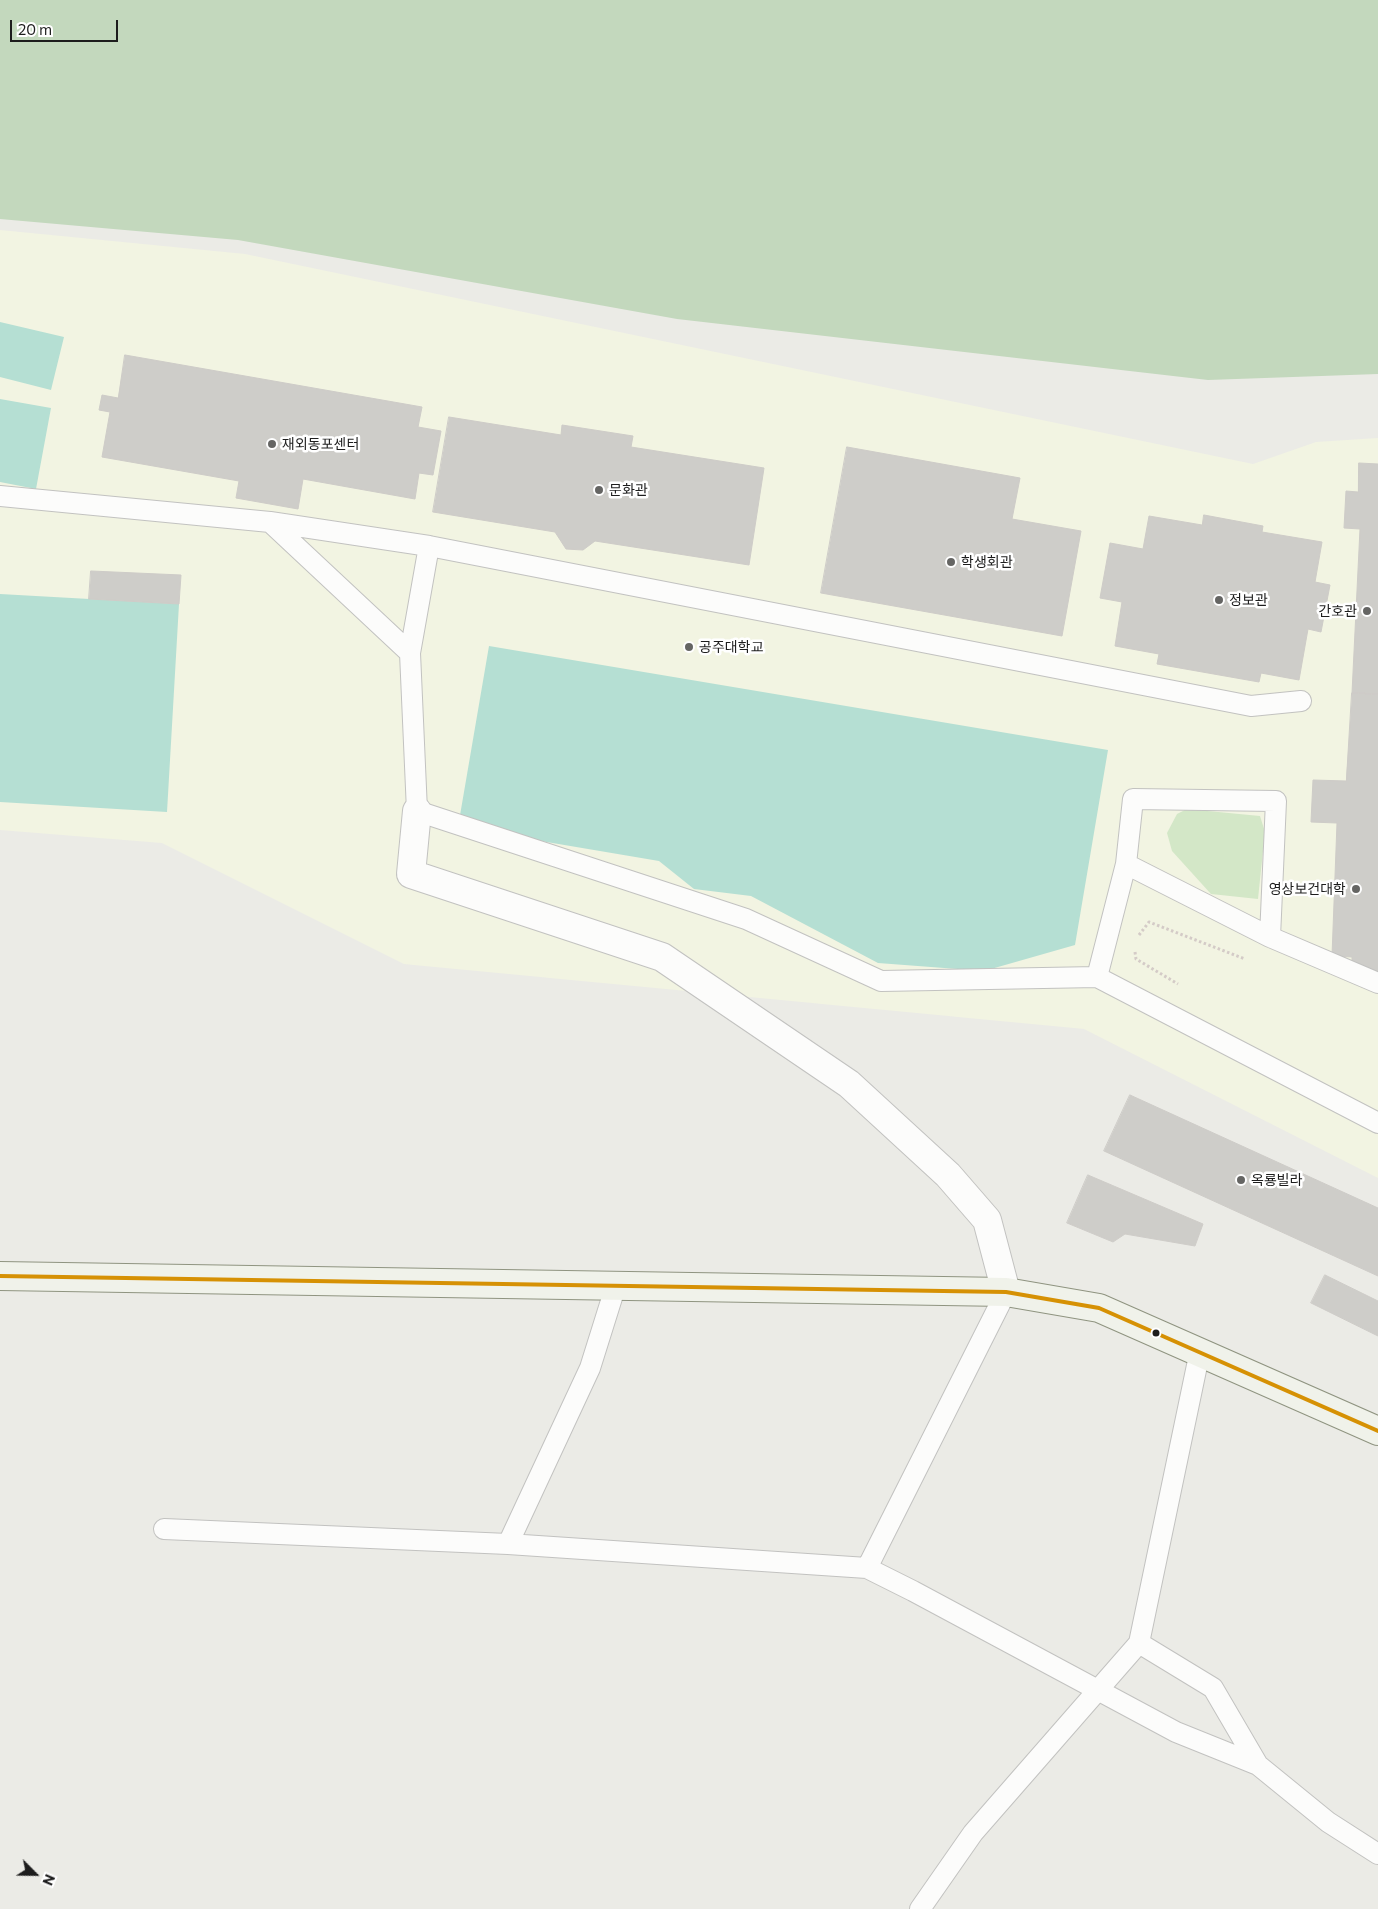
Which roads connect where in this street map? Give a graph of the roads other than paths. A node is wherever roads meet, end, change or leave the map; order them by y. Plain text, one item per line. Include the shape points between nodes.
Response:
1 (0, 496) edge
2 (270, 522) junction
3 (429, 546) junction
4 (410, 653) junction
5 (1301, 701) dead end
6 (417, 811) junction
7 (1126, 864) junction
8 (1270, 937) junction
9 (1097, 977) junction
10 (1378, 983) edge
11 (1378, 1123) edge
12 (0, 1276) edge
13 (616, 1285) junction
14 (1006, 1292) junction
15 (1200, 1351) junction
16 (1378, 1431) edge
17 (164, 1529) dead end
18 (508, 1544) junction
19 (867, 1568) junction
20 (1138, 1643) junction
21 (1098, 1690) junction
22 (1258, 1765) junction
23 (1378, 1854) edge
24 (920, 1909) edge

1 - 2 lane
2 - 3 lane
2 - 4 lane
3 - 4 lane
3 - 5 lane via 1251,706
4 - 6 lane
6 - 9 lane via 746,918 882,981
6 - 14 street via 411,874 662,957 849,1084 948,1175 987,1220
7 - 8 lane
7 - 8 lane via 1133,799 1276,801
7 - 9 lane
8 - 10 lane
9 - 11 lane
12 - 13 main road
13 - 14 main road
13 - 18 lane via 590,1368
14 - 15 main road via 1099,1308
14 - 19 lane
15 - 16 main road
15 - 20 lane
17 - 18 lane
18 - 19 lane
19 - 21 lane
20 - 21 lane
20 - 22 lane via 1213,1688
21 - 22 lane via 1176,1732
21 - 24 lane via 973,1833
22 - 23 lane via 1328,1822

